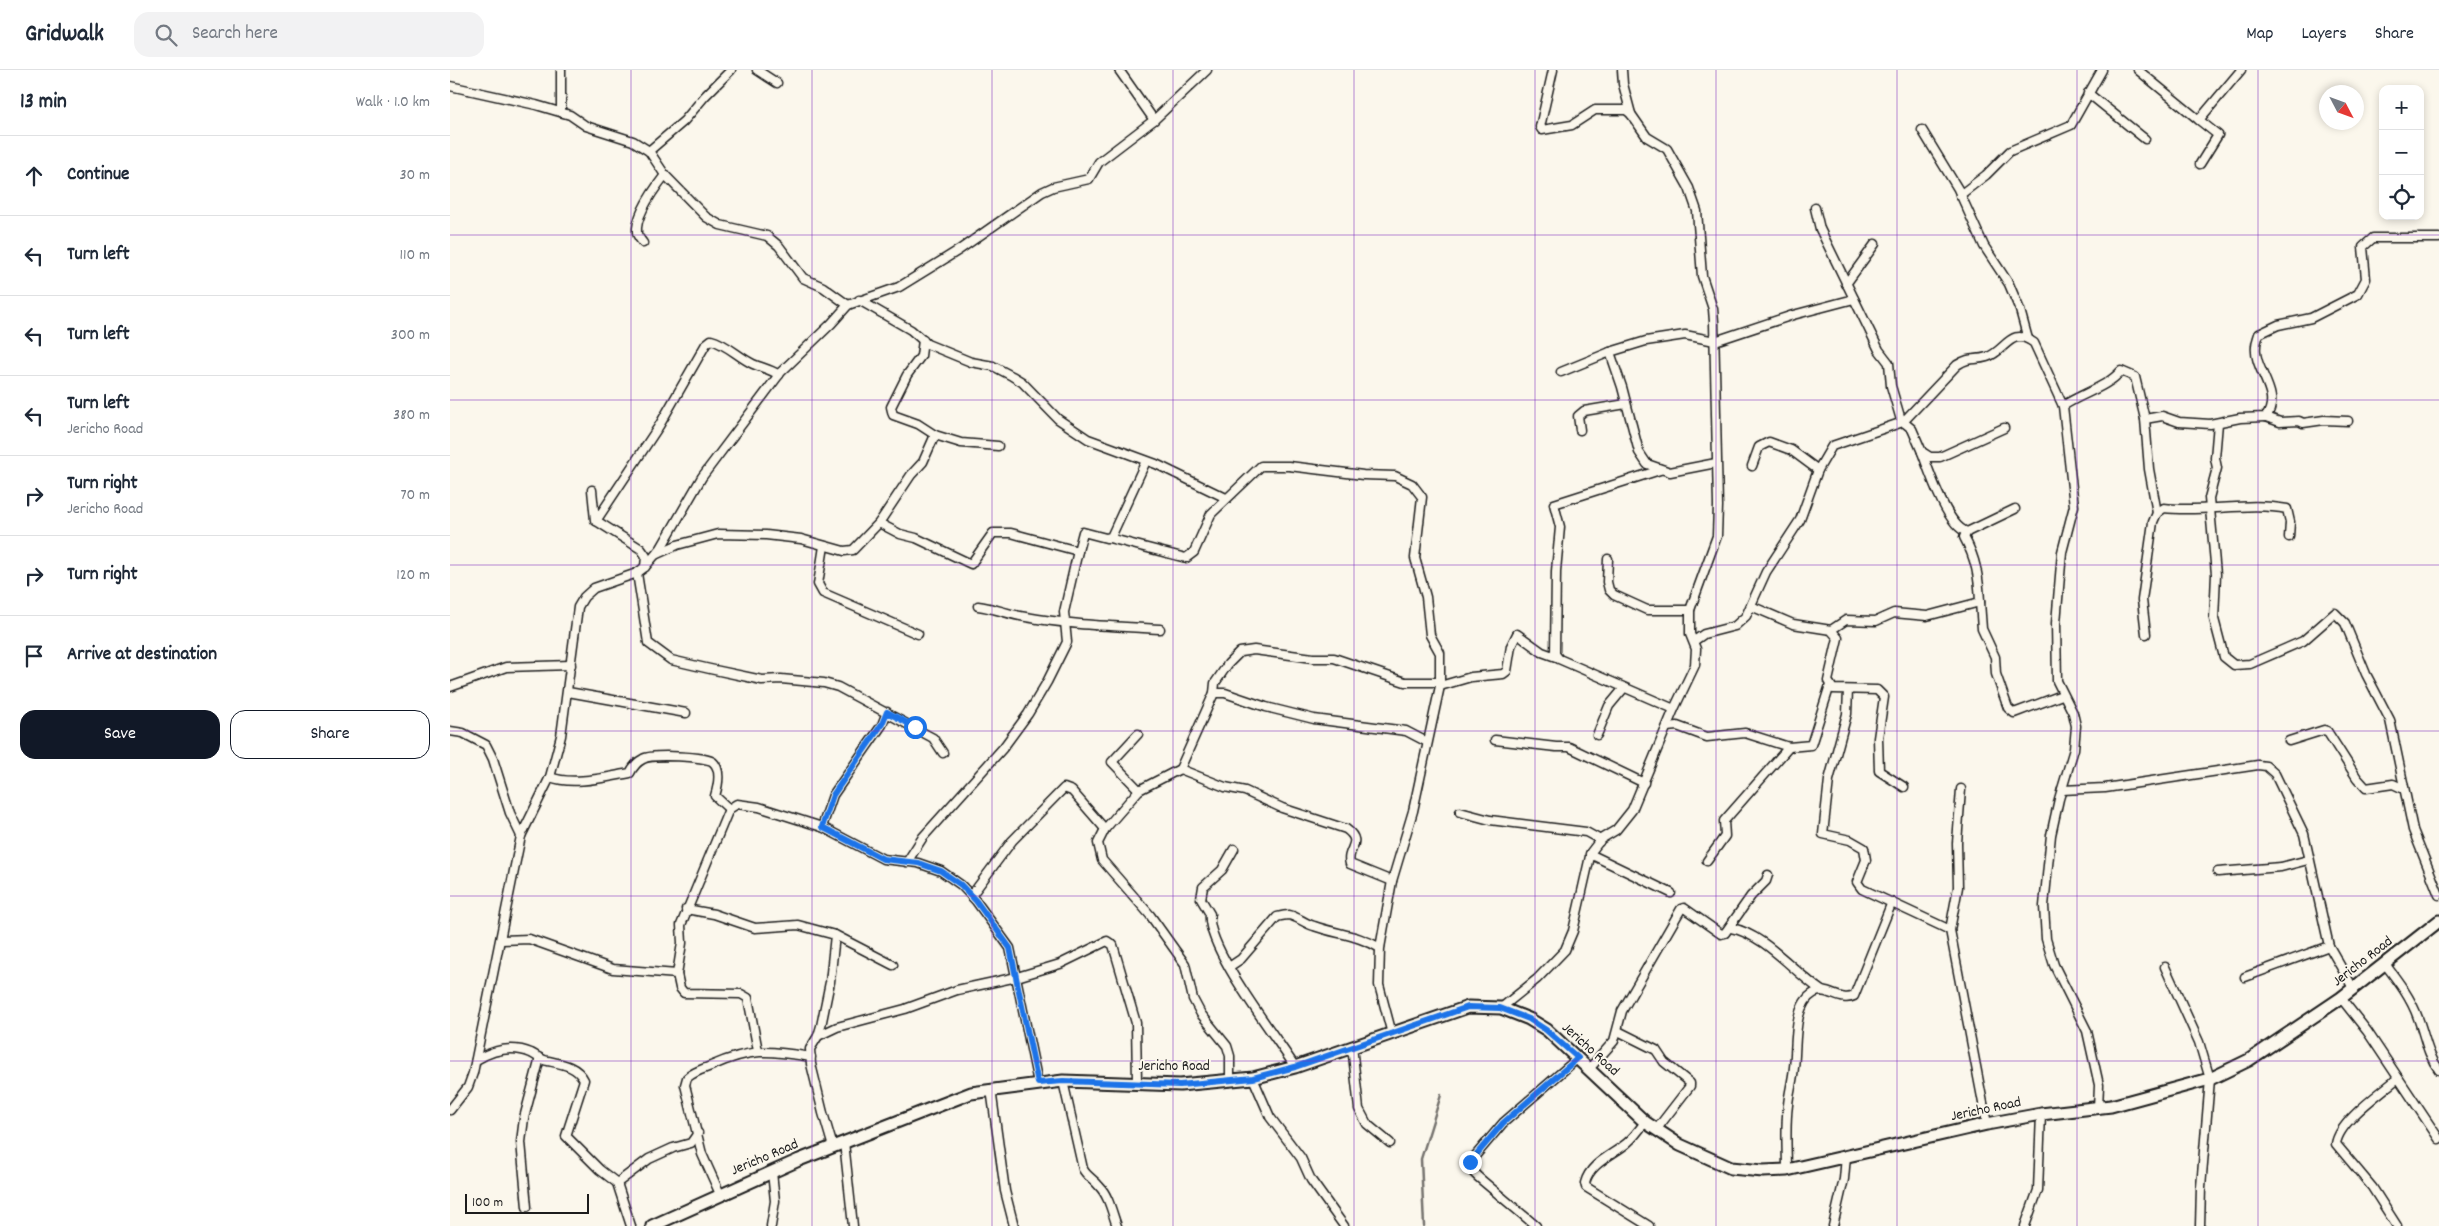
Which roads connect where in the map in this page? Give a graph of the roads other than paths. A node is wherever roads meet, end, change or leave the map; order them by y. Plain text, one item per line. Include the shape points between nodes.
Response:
1 (561, 70) edge
2 (731, 70) edge
3 (757, 70) edge
4 (1119, 70) edge
5 (1207, 70) edge
6 (1553, 70) edge
7 (1622, 70) edge
8 (2102, 70) edge
9 (2138, 70) edge
10 (2241, 70) edge
11 (777, 83) dead end
12 (450, 86) edge
13 (2088, 93) junction
14 (561, 112) junction
15 (1631, 114) junction
16 (1154, 120) junction
17 (2199, 120) junction
18 (1922, 130) dead end
19 (2145, 139) dead end
20 (648, 151) junction
21 (2200, 164) dead end
22 (665, 175) junction
23 (1960, 195) junction
24 (1816, 208) dead end
25 (2439, 238) edge
26 (643, 243) dead end
27 (1876, 244) dead end
28 (1846, 284) junction
29 (1854, 299) junction
30 (859, 300) junction
31 (848, 305) junction
32 (2028, 338) junction
33 (923, 340) junction
34 (1714, 342) junction
35 (1610, 352) junction
36 (1561, 372) dead end
37 (779, 375) junction
38 (1626, 404) junction
39 (2063, 406) junction
40 (2266, 417) junction
41 (2144, 419) junction
42 (2348, 421) dead end
43 (1903, 422) junction
44 (2218, 423) junction
45 (2004, 428) dead end
46 (1580, 430) dead end
47 (936, 435) junction
48 (998, 446) dead end
49 (1922, 452) junction
50 (1146, 461) junction
51 (1716, 463) junction
52 (1752, 466) dead end
53 (1660, 470) junction
54 (1818, 470) junction
55 (592, 490) dead end
56 (1226, 498) junction
57 (2210, 508) junction
58 (2015, 509) dead end
59 (2157, 513) junction
60 (596, 521) junction
61 (879, 522) junction
62 (1967, 532) junction
63 (2289, 537) dead end
64 (1109, 538) junction
65 (824, 546) junction
66 (1078, 551) junction
67 (655, 555) junction
68 (1608, 559) dead end
69 (645, 567) junction
70 (637, 573) junction
71 (1980, 602) junction
72 (978, 606) dead end
73 (1751, 606) junction
74 (1690, 610) junction
75 (1064, 623) junction
76 (1160, 629) dead end
77 (1831, 630) junction
78 (918, 634) dead end
79 (2146, 634) dead end
80 (1694, 641) junction
81 (1556, 657) junction
82 (571, 666) junction
83 (1440, 684) junction
84 (1830, 685) junction
85 (450, 687) edge
86 (1624, 688) junction
87 (1848, 690) junction
88 (568, 692) junction
89 (1214, 693) junction
90 (2062, 695) junction
91 (1674, 710) junction
92 (887, 712) junction
93 (686, 713) dead end
94 (1667, 727) junction
95 (450, 731) edge
96 (1138, 734) dead end
97 (1597, 736) dead end
98 (1495, 740) dead end
99 (2289, 741) dead end
100 (1427, 742) junction
101 (1789, 747) junction
102 (943, 753) dead end
103 (1180, 769) junction
104 (550, 777) junction
105 (1644, 783) junction
106 (1904, 787) dead end
107 (1961, 789) dead end
108 (2404, 789) junction
109 (1139, 790) junction
110 (2062, 790) junction
111 (729, 810) junction
112 (1460, 812) dead end
113 (822, 827) junction
114 (1105, 829) junction
115 (521, 836) junction
116 (1598, 842) junction
117 (1234, 849) dead end
118 (1590, 854) junction
119 (2308, 860) junction
120 (1707, 861) dead end
121 (907, 862) junction
122 (2218, 872) dead end
123 (1768, 875) dead end
124 (1392, 881) junction
125 (1671, 893) dead end
126 (2439, 894) edge
127 (971, 896) junction
128 (1892, 902) junction
129 (686, 910) junction
130 (2439, 921) edge
131 (1731, 928) junction
132 (1950, 930) junction
133 (835, 935) junction
134 (501, 940) junction
135 (2329, 946) junction
136 (1380, 948) junction
137 (2385, 964) junction
138 (893, 965) dead end
139 (1229, 967) junction
140 (2165, 967) dead end
141 (677, 974) junction
142 (1018, 976) junction
143 (2245, 976) dead end
144 (2353, 988) junction
145 (1822, 991) junction
146 (2342, 998) junction
147 (1500, 1008) junction
148 (1618, 1031) junction
149 (1392, 1034) junction
150 (818, 1036) junction
151 (1352, 1046) junction
152 (758, 1051) junction
153 (811, 1057) junction
154 (540, 1058) junction
155 (1578, 1058) junction
156 (476, 1060) junction
157 (1295, 1067) junction
158 (1589, 1068) junction
159 (2439, 1070) edge
160 (1253, 1078) junction
161 (2398, 1078) junction
162 (2210, 1079) junction
163 (1063, 1081) junction
164 (1230, 1081) junction
165 (1138, 1082) junction
166 (1038, 1083) junction
167 (990, 1089) junction
168 (2098, 1108) junction
169 (450, 1110) edge
170 (2041, 1114) junction
171 (1645, 1122) junction
172 (1987, 1124) junction
173 (1656, 1130) junction
174 (698, 1133) junction
175 (2439, 1139) edge
176 (691, 1143) junction
177 (1390, 1143) dead end
178 (838, 1144) junction
179 (701, 1149) junction
180 (1846, 1156) junction
181 (1786, 1170) junction
182 (772, 1172) junction
183 (617, 1183) junction
184 (720, 1194) junction
185 (527, 1207) dead end
186 (631, 1226) edge
187 (652, 1226) edge
188 (771, 1226) edge
189 (853, 1226) edge
190 (1014, 1226) edge
191 (1117, 1226) edge
192 (1344, 1226) edge
193 (1536, 1226) edge
194 (1648, 1226) edge
195 (1833, 1226) edge
196 (2025, 1226) edge
197 (2200, 1226) edge
198 (2397, 1226) edge

1 - 14 street
2 - 20 street via 684,121
3 - 11 street
4 - 16 street
5 - 16 street
6 - 15 street via 1540,127 1542,130 1572,125 1595,110 1626,110
7 - 15 street
8 - 13 street
9 - 17 street
10 - 17 street
12 - 14 street
13 - 19 street
13 - 23 street via 2072,126 2010,151
14 - 20 street via 586,126 633,140
15 - 34 street via 1646,137 1667,149 1689,188 1697,211 1702,276 1713,309
16 - 30 street via 1099,162 1089,179 1042,192 966,245 899,286
17 - 21 street via 2218,136
18 - 23 street
20 - 22 street
22 - 26 street via 654,188 638,219 637,234
22 - 31 street via 706,217 720,225 767,236 804,278 824,287
23 - 32 street via 1977,233 2009,284
24 - 28 street via 1820,229
25 - 40 street via 2368,240 2363,247 2366,279 2358,294 2311,318 2278,324 2259,334 2256,347 2270,390 2271,411
27 - 28 street
28 - 29 street
29 - 34 street via 1792,315
29 - 43 street via 1879,350 1889,363 1891,386
30 - 31 street
30 - 33 street via 893,318
31 - 37 street
32 - 39 street via 2050,373
32 - 43 street via 2008,341 1986,358 1967,358
33 - 47 street via 921,356 907,375 890,411 897,418 918,424
33 - 50 street via 944,352 993,366 1012,376 1058,419 1088,439
34 - 35 street via 1685,335 1646,341
34 - 51 street
35 - 36 street
35 - 38 street
37 - 60 street via 754,364 721,342 711,340
37 - 67 street via 702,476
38 - 46 street via 1584,411 1578,416
38 - 53 street via 1639,452 1648,464
39 - 41 street via 2114,379 2121,371 2136,377
39 - 90 street via 2074,506 2059,576 2056,623 2057,681
40 - 42 street via 2280,422
40 - 44 street
41 - 44 street via 2162,416 2179,422
41 - 59 street
43 - 49 street via 1912,429
43 - 54 street via 1832,446
44 - 57 street via 2217,468 2209,498
45 - 49 street via 1940,456 1930,457
47 - 48 street via 968,444
47 - 61 street via 923,462
49 - 62 street via 1952,520
50 - 56 street
50 - 64 street
51 - 53 street via 1670,472
51 - 74 street via 1717,536
52 - 54 street via 1758,447 1770,442 1791,450
53 - 81 street via 1554,504 1560,527 1556,570
54 - 73 street via 1800,520 1766,572
55 - 60 street
56 - 64 street via 1211,514 1194,552 1186,558
56 - 83 street via 1261,466 1394,476 1412,484 1422,497 1415,558 1426,597 1430,635 1440,653
57 - 59 street via 2164,508
57 - 63 street via 2269,505 2287,509
57 - 108 street via 2216,574 2214,619 2224,657 2234,665 2250,664 2303,641 2335,613 2344,623 2390,720
58 - 62 street
59 - 79 street via 2142,600
60 - 69 street via 641,549 646,556
61 - 65 street via 852,550
61 - 66 street via 971,564 993,534 1011,533
62 - 71 street via 1964,537 1978,571
64 - 66 street via 1083,532
65 - 67 street via 801,539 766,535 718,534 677,545
65 - 78 street via 818,584 822,593
66 - 75 street
67 - 69 street
68 - 74 street via 1607,582 1614,595 1647,610
69 - 70 street
70 - 82 street via 594,588 584,597 578,607
70 - 92 street via 648,643 671,660 762,680 824,683
71 - 77 street via 1927,616 1894,613 1876,621 1846,620
71 - 90 street via 1982,629 1995,657 1996,674 2008,708 2014,713
72 - 75 street
73 - 77 street via 1794,624
73 - 80 street via 1735,626 1704,634
74 - 80 street via 1690,634
75 - 76 street
75 - 121 street via 1067,642 1028,714 1003,748 923,837
77 - 84 street via 1838,638 1828,681
80 - 91 street via 1695,665
81 - 83 street via 1542,652 1517,634 1511,646 1507,672
81 - 86 street
82 - 85 street via 506,667
82 - 88 street
83 - 89 street via 1405,682 1334,658 1254,650 1240,652 1228,664 1215,684
83 - 100 street
84 - 87 street
84 - 101 street via 1811,745
86 - 91 street
86 - 97 street via 1609,706
87 - 106 street via 1877,690 1884,697 1878,738 1879,771
87 - 128 street via 1847,714 1829,780 1823,834 1850,840 1864,848 1866,860 1858,877 1859,885
88 - 93 street
88 - 104 street via 562,736
89 - 100 street via 1225,692 1314,719 1406,731
89 - 103 street
90 - 110 street via 2073,713 2076,726 2074,749
91 - 94 street
92 - 102 street via 933,738
92 - 113 street via 833,795
94 - 101 street via 1677,726 1707,737 1745,733
94 - 105 street
95 - 115 street via 463,733 486,745
96 - 109 street via 1112,762
98 - 105 street via 1569,747
99 - 108 street via 2327,731 2366,788 2393,784
100 - 124 street via 1413,811
101 - 120 street via 1724,822 1725,836
103 - 109 street
103 - 124 street via 1346,829 1355,841 1350,864
104 - 111 street via 560,781 630,773 644,758 654,755 702,758 712,761 717,768 714,796
104 - 115 street
105 - 116 street via 1622,824
107 - 132 street via 1958,887
108 - 126 street via 2416,838
109 - 114 street
110 - 119 street via 2105,788 2266,766 2275,774 2304,834
110 - 168 street via 2051,836 2044,906 2046,939 2054,965 2087,1030 2099,1085
111 - 113 street via 737,804 759,807
111 - 129 street
112 - 116 street via 1490,820 1586,832
113 - 121 street via 883,859
114 - 127 street via 1072,792 1064,788 1012,841
114 - 164 street via 1098,843 1100,855 1150,915 1185,964 1193,1000 1227,1046
115 - 134 street
116 - 118 street
117 - 139 street via 1222,870 1203,887 1201,899 1210,914 1212,931
118 - 125 street
118 - 147 street via 1573,931 1565,950 1537,979
119 - 122 street via 2281,868
119 - 135 street
121 - 127 street via 941,871
123 - 131 street
124 - 136 street
127 - 142 street via 1010,948
128 - 132 street
128 - 145 street via 1854,996 1844,999
129 - 133 street via 714,914 755,928 798,926
129 - 141 street via 681,925
130 - 137 street, Jericho Road
131 - 145 street via 1775,950
131 - 148 street via 1721,934 1689,910 1681,910 1622,1011
132 - 172 street
133 - 138 street
133 - 150 street via 830,982
134 - 141 street via 529,939 613,969
134 - 156 street
135 - 143 street
135 - 144 street
136 - 139 street via 1356,937 1303,923 1290,915 1277,918 1241,959
136 - 149 street via 1379,985
137 - 144 street, Jericho Road
137 - 159 street via 2418,1017 2431,1058
139 - 157 street
140 - 162 street via 2199,1042
141 - 152 street via 684,993 741,994 748,998
142 - 150 street via 957,990 905,1009 837,1027
142 - 165 street via 1064,962 1104,941 1111,943 1136,1023
142 - 166 street
144 - 146 street, Jericho Road
145 - 181 street via 1810,995 1798,1020 1788,1105
146 - 161 street
146 - 162 street, Jericho Road via 2250,1060
147 - 149 street, Jericho Road via 1468,1007
147 - 155 street, Jericho Road via 1535,1023
148 - 158 street via 1614,1041
148 - 173 street via 1656,1050 1664,1062 1690,1083
149 - 151 street, Jericho Road
150 - 153 street via 811,1047
151 - 157 street, Jericho Road
151 - 177 street via 1359,1109 1367,1124
152 - 153 street
152 - 174 street via 732,1056 688,1076 685,1085
153 - 178 street via 823,1113
154 - 156 street via 507,1049 488,1052
154 - 183 street via 561,1062 581,1073 584,1080 566,1136
154 - 185 street via 521,1142
155 - 158 street, Jericho Road
155 - 193 street via 1503,1123 1470,1162 1471,1170 1478,1178
156 - 169 street via 468,1087
157 - 160 street, Jericho Road
158 - 171 street, Jericho Road
160 - 164 street, Jericho Road
160 - 192 street via 1270,1117 1301,1158 1311,1180
161 - 175 street
161 - 198 street via 2346,1124 2337,1136 2336,1144 2372,1187
162 - 168 street, Jericho Road
162 - 197 street
163 - 165 street, Jericho Road
163 - 166 street, Jericho Road
163 - 191 street via 1083,1169 1105,1194
164 - 165 street, Jericho Road via 1180,1085
166 - 167 street, Jericho Road
167 - 178 street, Jericho Road via 955,1098
167 - 190 street via 1005,1190
168 - 170 street, Jericho Road
170 - 172 street, Jericho Road
170 - 196 street via 2038,1190
171 - 173 street, Jericho Road
171 - 194 street via 1629,1142 1605,1156 1585,1183 1586,1187
172 - 180 street, Jericho Road
173 - 181 street, Jericho Road via 1701,1156 1731,1168
174 - 176 street
174 - 179 street
176 - 179 street
176 - 183 street via 649,1160
178 - 182 street, Jericho Road
178 - 189 street
179 - 184 street
180 - 181 street, Jericho Road
180 - 195 street
182 - 184 street, Jericho Road
182 - 188 street via 775,1201
183 - 186 street
184 - 187 street, Jericho Road

